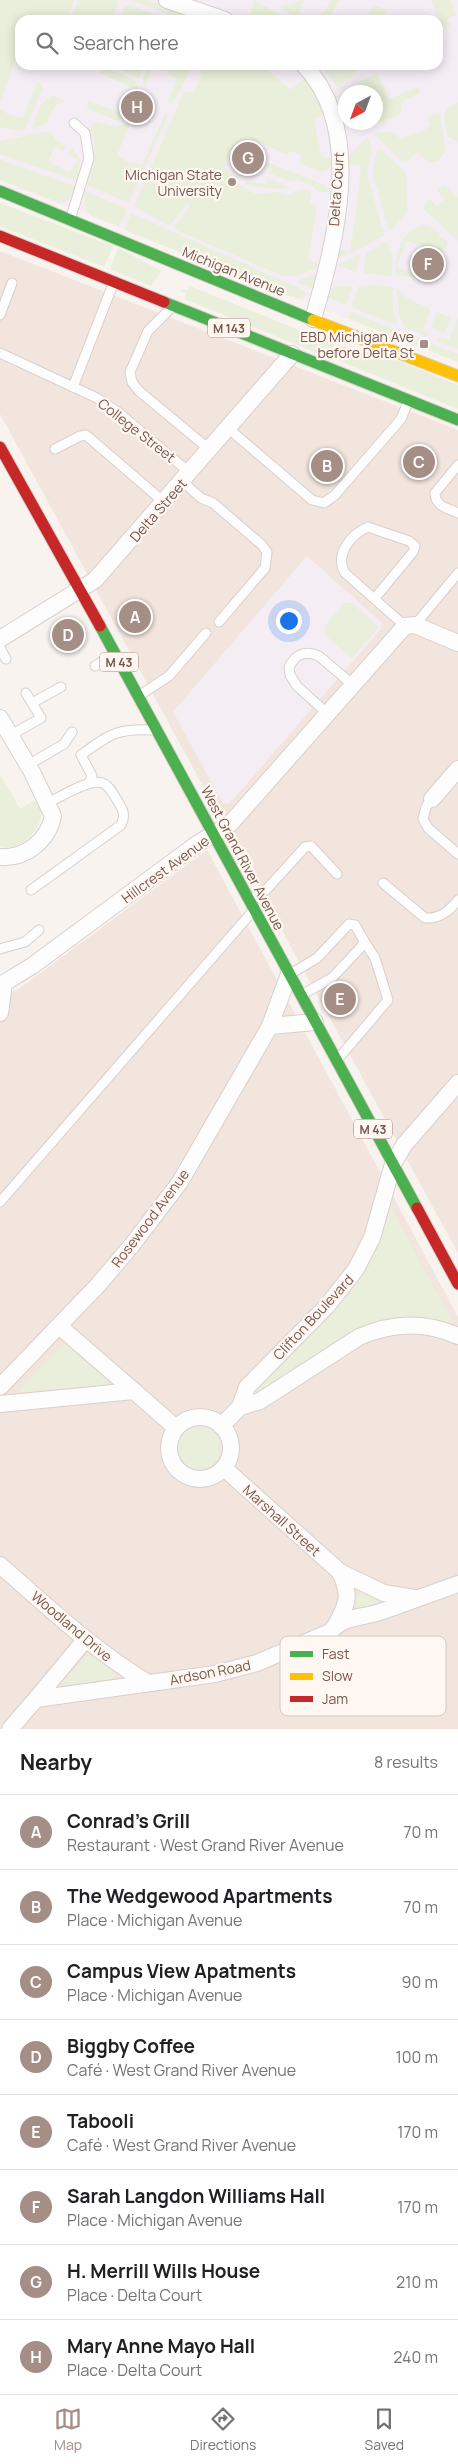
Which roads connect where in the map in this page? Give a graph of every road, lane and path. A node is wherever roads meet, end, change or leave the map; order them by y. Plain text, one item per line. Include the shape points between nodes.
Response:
1 (167, 0) edge
2 (210, 15) edge
3 (308, 70) edge
4 (74, 123) dead end
5 (0, 191) edge
6 (71, 220) junction
7 (0, 236) edge
8 (197, 272) junction
9 (172, 276) dead end
10 (114, 281) junction
11 (12, 283) dead end
12 (165, 288) dead end
13 (169, 303) junction
14 (0, 315) edge
15 (313, 319) junction
16 (0, 353) edge
17 (292, 354) junction
18 (458, 376) edge
19 (73, 387) junction
20 (408, 401) junction
21 (458, 420) edge
22 (229, 429) junction
23 (0, 447) edge
24 (55, 449) dead end
25 (210, 450) junction
26 (4, 464) edge
27 (458, 465) edge
28 (186, 478) junction
29 (165, 502) junction
30 (458, 512) edge
31 (458, 573) edge
32 (80, 590) junction
33 (375, 598) junction
34 (218, 622) dead end
35 (410, 625) junction
36 (206, 633) dead end
37 (0, 639) edge
38 (457, 641) edge
39 (0, 648) edge
40 (115, 655) junction
41 (6, 659) dead end
42 (95, 666) dead end
43 (353, 685) junction
44 (60, 687) dead end
45 (26, 693) dead end
46 (139, 696) junction
47 (32, 703) junction
48 (328, 714) junction
49 (0, 718) edge
50 (157, 730) junction
51 (72, 732) dead end
52 (10, 735) junction
53 (28, 765) junction
54 (458, 769) edge
55 (89, 783) junction
56 (432, 799) joint
57 (48, 803) junction
58 (213, 834) junction
59 (458, 854) edge
60 (0, 857) edge
61 (337, 874) dead end
62 (383, 883) dead end
63 (32, 890) dead end
64 (458, 900) edge
65 (251, 905) junction
66 (39, 930) dead end
67 (364, 941) junction
68 (0, 949) edge
69 (289, 974) junction
70 (2, 982) edge
71 (300, 995) junction
72 (0, 1013) edge
73 (315, 1022) junction
74 (270, 1026) junction
75 (336, 1061) junction
76 (458, 1083) edge
77 (393, 1164) junction
78 (0, 1202) edge
79 (458, 1284) edge
80 (59, 1326) junction
81 (458, 1336) edge
82 (0, 1387) edge
83 (134, 1391) junction
84 (0, 1404) edge
85 (240, 1407) junction
86 (221, 1426) junction
87 (176, 1428) junction
88 (224, 1468) junction
89 (0, 1565) edge
90 (340, 1572) junction
91 (458, 1584) edge
92 (415, 1598) junction
93 (336, 1625) junction
94 (321, 1636) edge
95 (85, 1640) junction
96 (280, 1653) edge
97 (148, 1683) junction
98 (36, 1699) junction
99 (10, 1729) edge

1 - 2 street
3 - 15 street, Delta Court via 320,86 336,120 341,164 327,268
4 - 6 lane via 84,133 89,158
5 - 6 main road, Michigan Avenue
6 - 8 main road, Michigan Avenue
7 - 10 main road, M 143
8 - 9 main road via 183,270
8 - 15 main road, Michigan Avenue
10 - 13 main road, M 143
10 - 19 lane
11 - 14 lane
12 - 13 main road
13 - 17 main road, M 143
13 - 25 lane via 148,331 130,372 132,382
15 - 18 main road, Michigan Avenue
16 - 19 lane, College Street
17 - 20 main road, M 143
17 - 22 street, Delta Street
19 - 28 lane, College Street via 118,412
20 - 21 main road, M 143
20 - 22 lane via 401,419 335,495 324,503 312,500
22 - 25 street, Delta Street
23 - 26 main road, West Grand River Avenue / M 43
24 - 29 lane via 86,435
25 - 28 street, Delta Street
26 - 32 main road, West Grand River Avenue / M 43
27 - 30 lane via 435,493 441,506
28 - 29 street, Delta Street
28 - 34 lane, College Street via 201,498 213,503 267,552 265,568
29 - 32 street, Delta Street via 96,580
31 - 35 lane
32 - 37 street, Delta Street
32 - 40 main road, West Grand River Avenue / M 43
33 - 33 lane via 340,565 340,556 346,546 368,527 415,546
33 - 35 lane
35 - 38 street
35 - 43 street, Hillcrest Avenue
36 - 46 lane via 169,676
39 - 41 lane
40 - 42 lane
40 - 46 main road, West Grand River Avenue / M 43
43 - 48 street, Hillcrest Avenue
43 - 48 lane via 312,653 298,655 292,660 289,667 293,681
44 - 47 lane
45 - 47 lane
46 - 50 main road, West Grand River Avenue / M 43
47 - 52 lane via 41,718
48 - 58 street, Hillcrest Avenue via 230,824
49 - 52 street
50 - 55 lane via 118,731 81,755 92,776
50 - 58 main road, West Grand River Avenue / M 43
51 - 53 lane via 64,744
52 - 53 street
53 - 57 street
54 - 56 street
55 - 57 lane
55 - 63 lane via 101,782 108,787 123,811 121,825
56 - 59 lane via 423,819 428,828
57 - 60 street via 53,816 40,841 24,854
58 - 65 main road, West Grand River Avenue / M 43
58 - 70 street, Hillcrest Avenue via 32,966
61 - 65 lane via 311,846 305,847
62 - 64 lane via 425,918 446,913
65 - 69 main road, West Grand River Avenue / M 43
65 - 78 lane
66 - 68 lane via 25,942
67 - 69 lane via 355,925 349,924 317,958
67 - 71 lane via 332,978
67 - 75 lane via 375,958 388,1000
69 - 71 main road, West Grand River Avenue / M 43
69 - 74 street, Rosewood Avenue
70 - 72 street, Hillcrest Avenue
71 - 73 main road, West Grand River Avenue / M 43
73 - 74 street
73 - 75 main road, West Grand River Avenue / M 43
74 - 80 street, Rosewood Avenue via 180,1182 132,1245
75 - 77 main road, West Grand River Avenue / M 43
76 - 77 street, Clifton Boulevard via 404,1145
77 - 79 main road, West Grand River Avenue / M 43
77 - 85 street, Clifton Boulevard via 372,1238 356,1270 327,1306 247,1387
80 - 82 street, Rosewood Avenue
80 - 83 street
81 - 85 street, Clifton Boulevard via 426,1325 409,1324 375,1330 260,1401
83 - 84 street
83 - 87 street
85 - 86 street, Clifton Boulevard
86 - 87 street via 203,1417 193,1418
86 - 88 street via 231,1446
87 - 88 street via 171,1436 169,1453 172,1462 184,1475 201,1480
88 - 90 street, Marshall Street
89 - 95 street, Woodland Drive
90 - 92 street, Marshall Street via 384,1593
90 - 93 street via 347,1588 348,1603
91 - 92 street, Ardson Road
92 - 93 street, Ardson Road
93 - 94 street, Ardson Road
95 - 97 street, Woodland Drive
95 - 98 street
96 - 97 street, Ardson Road via 215,1674
97 - 98 street, Ardson Road
98 - 99 street

